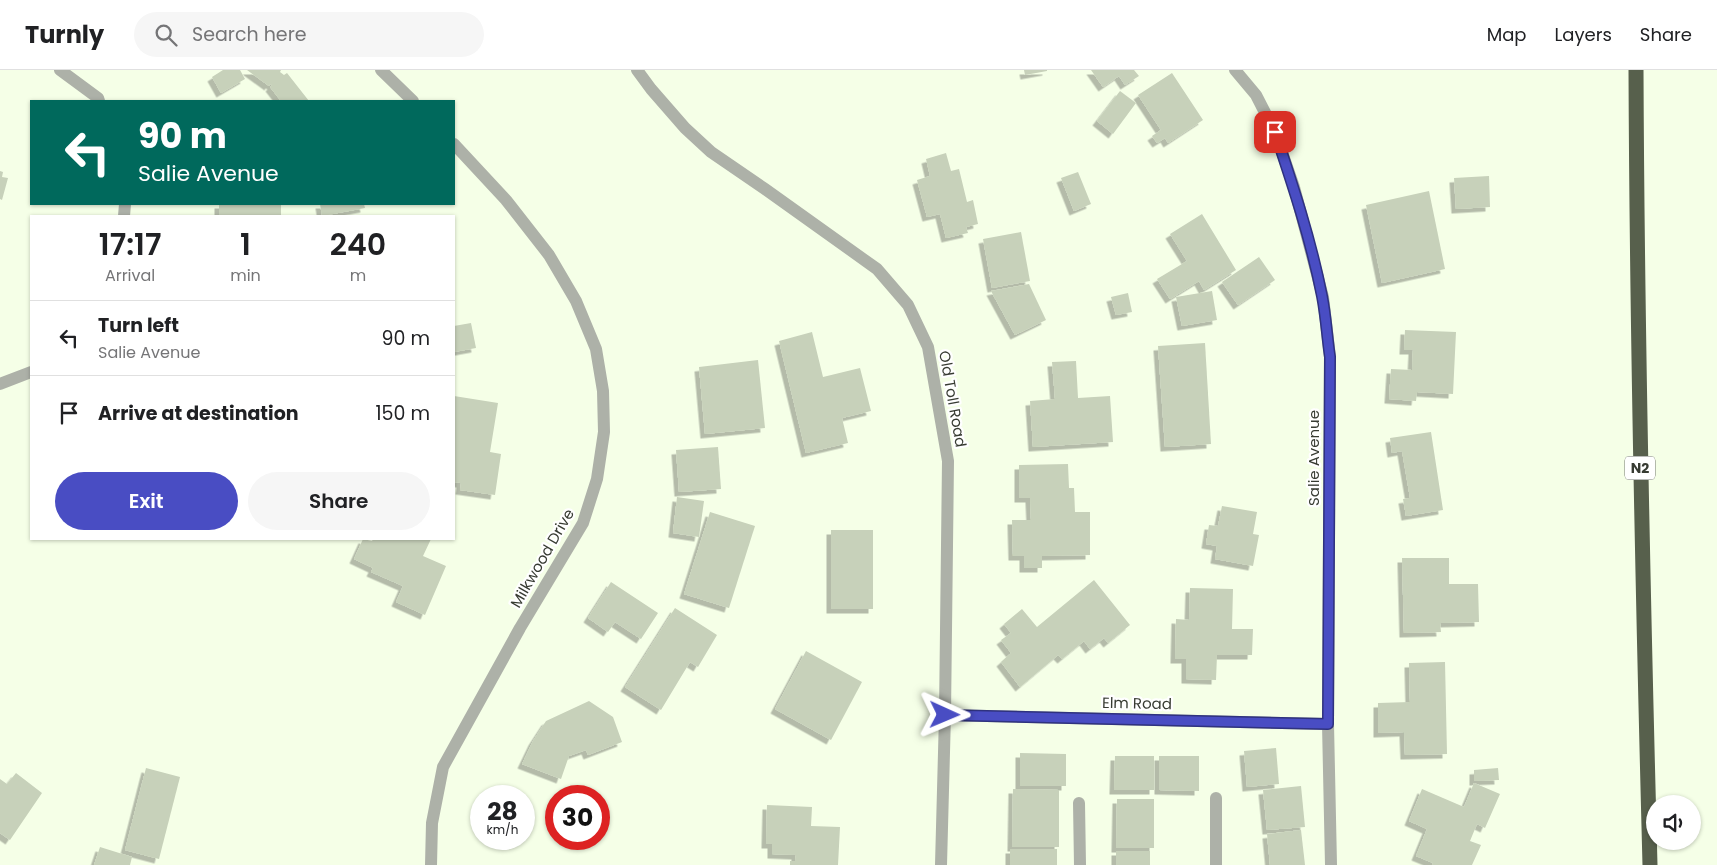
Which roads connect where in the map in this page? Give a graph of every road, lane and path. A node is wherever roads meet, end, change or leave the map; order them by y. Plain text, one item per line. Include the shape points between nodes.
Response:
1 (60, 70) edge
2 (381, 70) edge
3 (637, 70) edge
4 (1235, 70) edge
5 (1636, 70) edge
6 (99, 100) edge
7 (412, 100) edge
8 (455, 145) edge
9 (30, 372) edge
10 (0, 384) edge
11 (945, 715) junction
12 (1328, 724) junction
13 (1216, 798) dead end
14 (1079, 803) dead end
15 (431, 865) edge
16 (940, 865) edge
17 (1080, 865) edge
18 (1216, 865) edge
19 (1331, 865) edge
20 (1650, 865) edge

1 - 6 street
2 - 7 street
3 - 11 street, Old Toll Road via 685,128 711,152 877,269 908,305 928,346 948,461
4 - 12 street, Salie Avenue via 1256,95 1275,132 1294,187 1323,297 1330,357
5 - 20 highway, N2 via 1638,377
8 - 15 street, Milkwood Drive via 506,200 549,255 576,301 596,349 603,391 604,432 596,479 583,523 520,628 444,767 432,822
9 - 10 street
11 - 12 street, Elm Road
11 - 16 street, Old Toll Road
12 - 19 street, Salie Avenue
13 - 18 street
14 - 17 street

